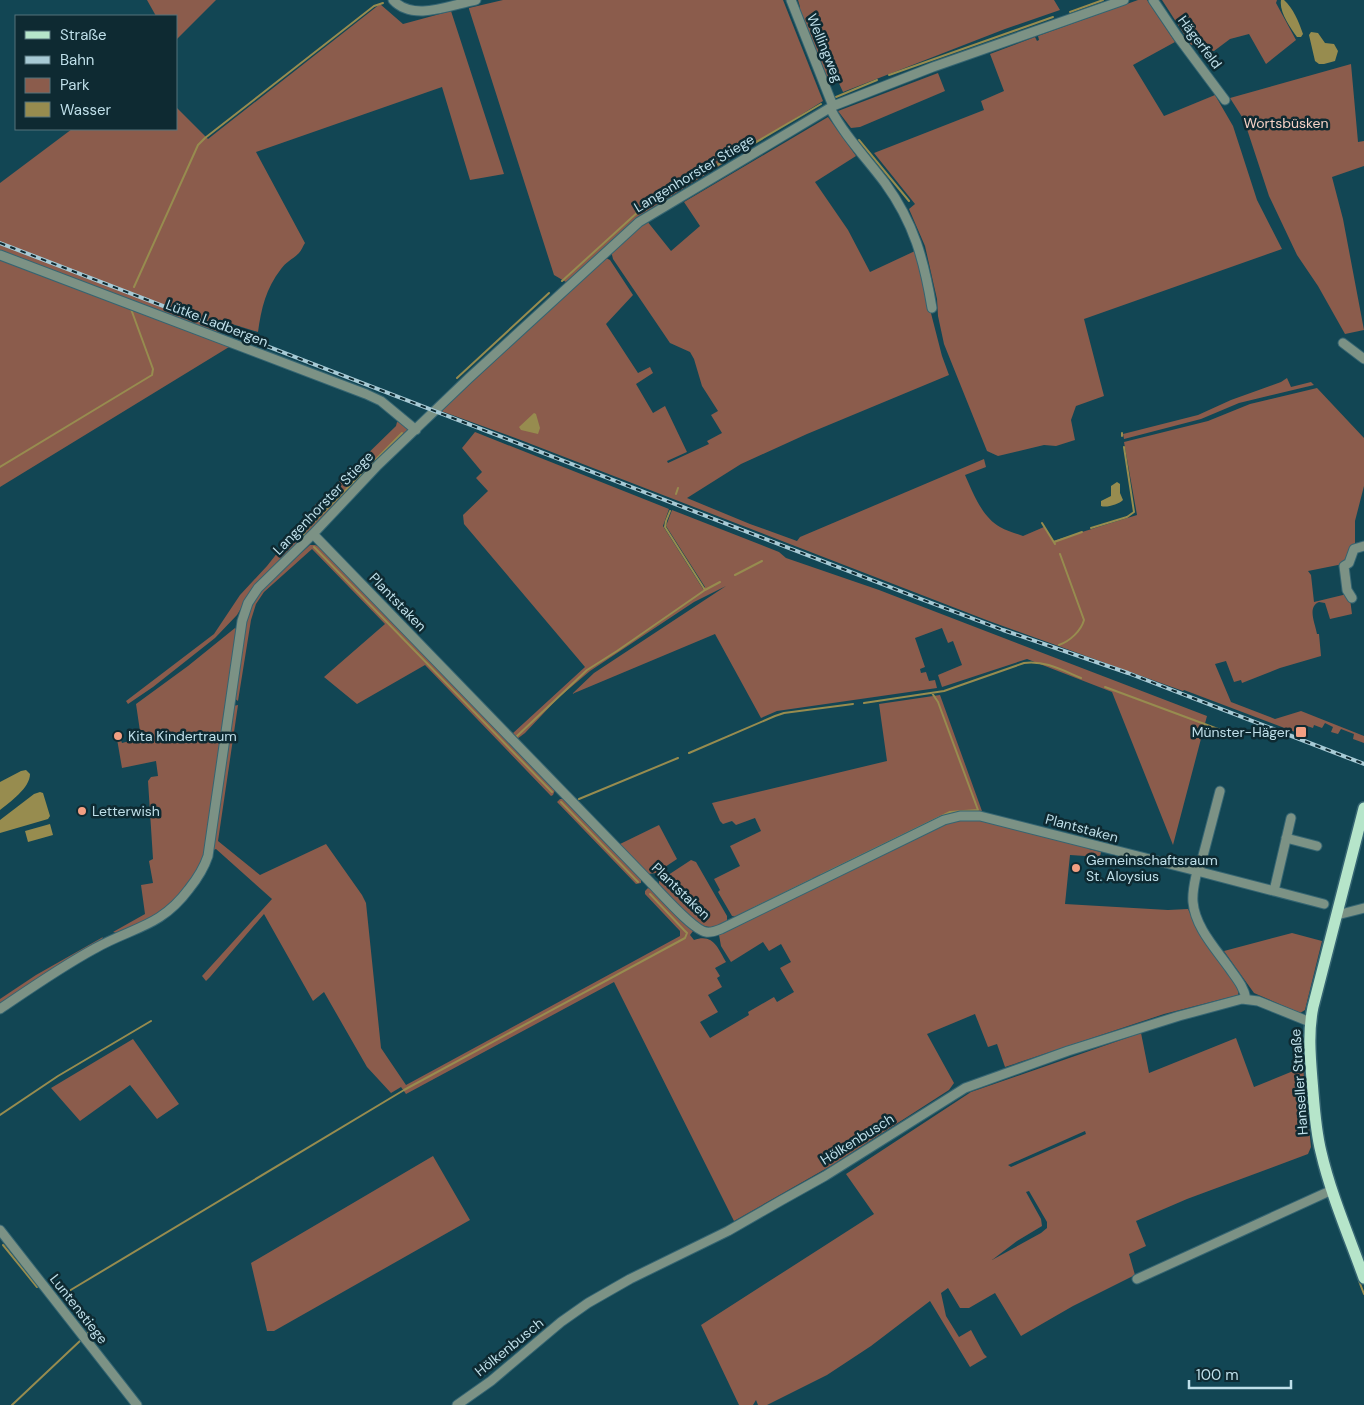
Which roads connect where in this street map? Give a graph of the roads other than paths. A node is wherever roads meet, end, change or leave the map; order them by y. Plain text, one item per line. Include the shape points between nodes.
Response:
1 (393, 0) edge
2 (476, 0) edge
3 (791, 0) edge
4 (1124, 0) edge
5 (1153, 0) edge
6 (1225, 100) dead end
7 (832, 107) junction
8 (0, 254) edge
9 (932, 308) dead end
10 (1344, 343) dead end
11 (1364, 359) edge
12 (416, 430) junction
13 (314, 534) junction
14 (1364, 546) edge
15 (1352, 598) dead end
16 (1220, 791) dead end
17 (1364, 808) edge
18 (1291, 818) dead end
19 (1286, 838) junction
20 (1317, 846) dead end
21 (1198, 871) junction
22 (1274, 891) junction
23 (1324, 904) dead end
24 (1364, 908) edge
25 (1337, 913) junction
26 (1246, 999) junction
27 (0, 1009) edge
28 (1310, 1022) junction
29 (1332, 1190) junction
30 (0, 1230) edge
31 (1364, 1278) edge
32 (1137, 1279) dead end
33 (137, 1405) edge
34 (457, 1405) edge

1 - 2 street via 404,9 417,12
3 - 7 street, Wellingweg
4 - 7 street, Langenhorster Stiege
5 - 6 street, Hägerfeld
7 - 9 street via 906,217 923,260
7 - 12 street, Langenhorster Stiege via 639,222
8 - 12 street, Lütke Ladbergen via 366,394 381,401
10 - 11 street
12 - 13 street, Langenhorster Stiege via 378,465
13 - 21 street, Plantstaken via 650,882 704,932 721,929 936,823 960,816 990,819
13 - 27 street, Langenhorster Stiege via 258,588 248,602 209,849 195,882 163,916 95,948
14 - 15 street via 1354,549 1349,563 1344,566 1347,590
16 - 21 street
17 - 25 main road, Hanseller Straße
18 - 19 street
19 - 20 street
19 - 22 street
21 - 22 street, Plantstaken
21 - 26 street via 1193,901 1198,920 1242,985
22 - 23 street, Plantstaken
24 - 25 street
25 - 28 main road, Hanseller Straße
26 - 28 street, Hölkenbusch
26 - 34 street, Hölkenbusch via 1135,1030 959,1091 825,1176 728,1231 588,1303
28 - 29 main road, Hanseller Straße via 1318,1135
29 - 31 main road, Hanseller Straße
29 - 32 street
30 - 33 street, Luntenstiege

